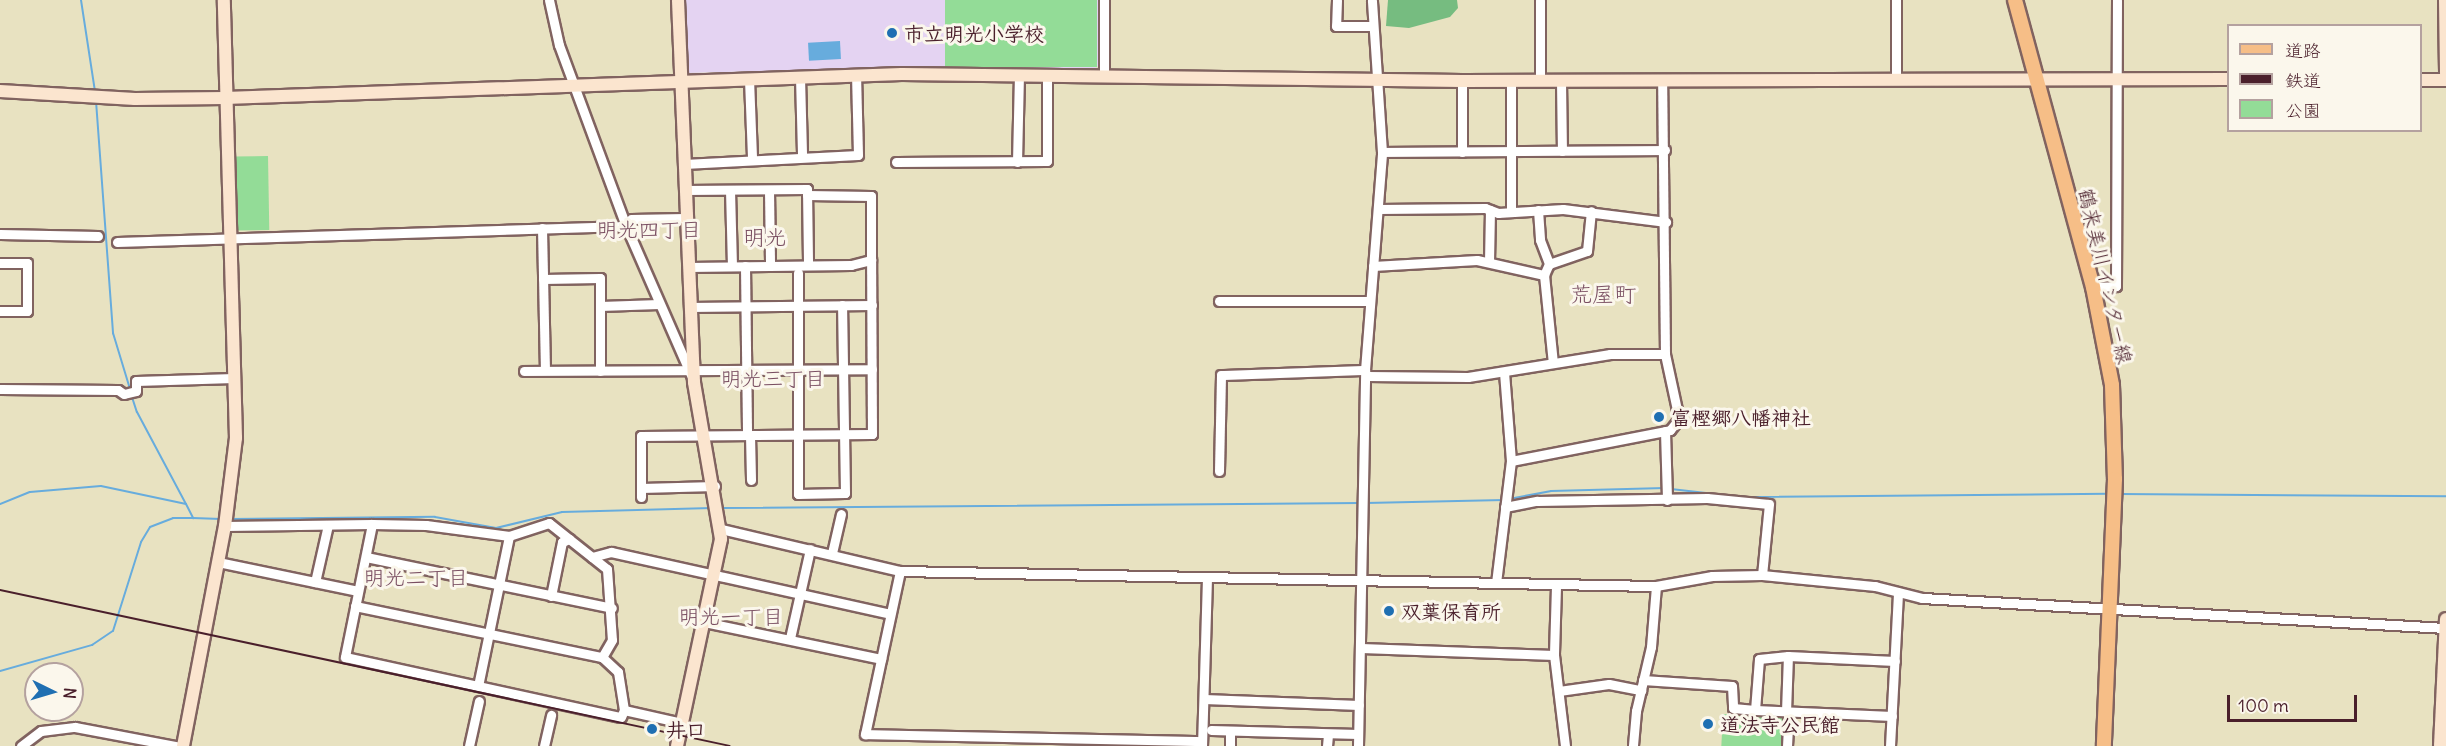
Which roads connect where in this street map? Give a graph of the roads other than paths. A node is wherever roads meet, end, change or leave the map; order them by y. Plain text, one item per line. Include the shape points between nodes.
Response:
1 (224, 0) edge
2 (549, 0) edge
3 (678, 0) edge
4 (1104, 0) edge
5 (1336, 0) edge
6 (1372, 0) edge
7 (1540, 0) edge
8 (1896, 0) edge
9 (2015, 0) edge
10 (2117, 0) edge
11 (2445, 0) edge
12 (1372, 26) junction
13 (856, 75) junction
14 (1047, 75) junction
15 (1104, 75) junction
16 (1019, 76) junction
17 (800, 77) junction
18 (2446, 78) edge
19 (749, 79) junction
20 (1379, 79) junction
21 (2116, 79) junction
22 (2227, 79) edge
23 (1662, 80) junction
24 (1896, 80) junction
25 (2037, 80) junction
26 (2422, 80) edge
27 (1462, 81) junction
28 (1511, 81) junction
29 (1540, 81) junction
30 (1561, 81) junction
31 (681, 82) junction
32 (574, 86) junction
33 (0, 91) edge
34 (225, 98) junction
35 (1665, 150) junction
36 (1562, 151) junction
37 (1382, 152) junction
38 (1462, 152) junction
39 (1512, 152) junction
40 (802, 156) junction
41 (752, 158) junction
42 (896, 162) dead end
43 (1017, 162) junction
44 (684, 164) junction
45 (685, 190) junction
46 (730, 190) junction
47 (769, 190) junction
48 (807, 195) junction
49 (1378, 209) junction
50 (1490, 210) junction
51 (1538, 210) junction
52 (1592, 211) junction
53 (1511, 212) junction
54 (685, 218) junction
55 (628, 222) junction
56 (1666, 222) junction
57 (542, 228) junction
58 (0, 234) edge
59 (98, 236) dead end
60 (229, 238) junction
61 (117, 242) dead end
62 (871, 260) junction
63 (1489, 262) junction
64 (0, 263) edge
65 (1549, 264) junction
66 (770, 265) junction
67 (808, 265) junction
68 (732, 266) junction
69 (745, 266) junction
70 (1373, 266) junction
71 (688, 267) junction
72 (798, 273) dead end
73 (1544, 275) junction
74 (543, 279) junction
75 (2093, 287) junction
76 (1218, 301) dead end
77 (1369, 301) junction
78 (659, 304) junction
79 (798, 305) junction
80 (842, 305) junction
81 (872, 305) junction
82 (600, 306) junction
83 (745, 306) junction
84 (689, 307) junction
85 (0, 311) edge
86 (1665, 354) junction
87 (1553, 363) junction
88 (872, 369) junction
89 (545, 370) junction
90 (799, 370) junction
91 (843, 370) junction
92 (524, 371) dead end
93 (600, 371) junction
94 (745, 371) junction
95 (1504, 372) junction
96 (1366, 373) junction
97 (691, 375) junction
98 (234, 378) junction
99 (0, 389) edge
100 (1665, 430) junction
101 (845, 434) junction
102 (705, 435) junction
103 (748, 435) junction
104 (799, 435) junction
105 (1511, 461) junction
106 (1219, 471) dead end
107 (751, 480) dead end
108 (715, 486) junction
109 (1666, 499) junction
110 (1506, 502) junction
111 (841, 514) dead end
112 (225, 521) junction
113 (372, 524) junction
114 (328, 525) junction
115 (721, 529) junction
116 (509, 536) junction
117 (569, 539) junction
118 (810, 549) junction
119 (832, 553) junction
120 (366, 557) junction
121 (592, 557) junction
122 (218, 562) junction
123 (900, 571) junction
124 (713, 574) junction
125 (1762, 575) junction
126 (1207, 578) junction
127 (315, 582) junction
128 (1361, 582) junction
129 (1496, 583) junction
130 (499, 585) junction
131 (1556, 586) junction
132 (1656, 586) junction
133 (358, 591) junction
134 (1899, 592) junction
135 (800, 595) junction
136 (552, 596) junction
137 (355, 606) junction
138 (612, 608) junction
139 (2109, 611) junction
140 (890, 614) junction
141 (2446, 619) edge
142 (704, 622) junction
143 (2446, 628) edge
144 (489, 634) junction
145 (790, 638) junction
146 (1361, 648) junction
147 (1554, 655) junction
148 (1788, 656) junction
149 (602, 657) junction
150 (881, 658) junction
151 (1895, 662) junction
152 (1642, 685) junction
153 (478, 686) junction
154 (1559, 691) junction
155 (1204, 699) junction
156 (479, 700) dead end
157 (1359, 705) junction
158 (624, 710) junction
159 (1755, 710) junction
160 (1787, 712) junction
161 (551, 715) dead end
162 (1892, 716) junction
163 (682, 723) junction
164 (1211, 730) dead end
165 (1230, 731) junction
166 (1328, 734) junction
167 (1358, 734) junction
168 (1202, 743) edge
169 (21, 746) edge
170 (176, 746) edge
171 (183, 746) edge
172 (469, 746) edge
173 (544, 746) edge
174 (677, 746) edge
175 (1230, 746) edge
176 (1328, 746) edge
177 (1358, 746) edge
178 (1565, 746) edge
179 (1633, 746) edge
180 (1787, 746) edge
181 (1890, 746) edge
182 (2104, 746) edge
183 (2440, 746) edge

1 - 34 street
2 - 32 street
3 - 31 street
4 - 15 street
5 - 12 street via 1336,26
6 - 12 street
7 - 29 street
8 - 24 street
9 - 25 main road, 鶴来美川インター線
10 - 21 street
11 - 18 street
12 - 20 street
13 - 16 street
13 - 17 street
13 - 40 street via 858,155
14 - 15 street
14 - 16 street
14 - 43 street via 1047,162
15 - 20 street
16 - 43 street
17 - 19 street
17 - 40 street
18 - 26 street
19 - 31 street
19 - 41 street
20 - 27 street
20 - 37 street
21 - 22 street
21 - 25 street
21 - 75 street via 2116,286
23 - 24 street
23 - 30 street
23 - 35 street
24 - 25 street
25 - 75 main road, 鶴来美川インター線
27 - 28 street
27 - 38 street
28 - 29 street
28 - 39 street
29 - 30 street
30 - 36 street
31 - 32 street
31 - 44 street
32 - 34 street
32 - 55 street
33 - 34 street
34 - 60 street
35 - 36 street
35 - 56 street
36 - 39 street
37 - 38 street
37 - 49 street
38 - 39 street
39 - 53 street
40 - 41 street
41 - 44 street
42 - 43 street
44 - 45 street
45 - 46 street
45 - 54 street
46 - 47 street
46 - 68 street
47 - 48 street via 807,189
47 - 66 street
48 - 62 street via 871,196
48 - 67 street
49 - 50 street
49 - 70 street
50 - 53 street
50 - 63 street
51 - 52 street
51 - 53 street
51 - 65 street via 1540,240
52 - 56 street
52 - 65 street via 1587,251
54 - 55 street
54 - 71 street
55 - 57 street
55 - 78 street
56 - 86 street
57 - 60 street
57 - 74 street
58 - 59 street
60 - 61 street
60 - 98 street
62 - 67 street via 851,265
62 - 81 street
63 - 70 street
63 - 73 street
64 - 85 street via 27,263 27,311
65 - 73 street
66 - 67 street
66 - 69 street
68 - 69 street
68 - 71 street
69 - 83 street
70 - 77 street
71 - 84 street
72 - 79 street
73 - 87 street
74 - 82 street via 600,278
74 - 89 street
75 - 139 main road, 鶴来美川インター線 via 2112,385 2115,484
76 - 77 street
77 - 96 street
78 - 82 street
78 - 97 street
79 - 80 street
79 - 83 street
79 - 90 street
80 - 81 street
80 - 91 street
81 - 88 street
82 - 93 street
83 - 84 street
83 - 94 street
84 - 97 street
86 - 87 street via 1610,354
86 - 100 street via 1679,418
87 - 95 street
88 - 91 street
88 - 101 street via 872,434
89 - 92 street
89 - 93 street
90 - 91 street
90 - 94 street
90 - 104 street
91 - 101 street
93 - 97 street
94 - 97 street
94 - 103 street
95 - 96 street via 1468,377
95 - 105 street
96 - 106 street via 1221,375
96 - 128 street
97 - 102 street
98 - 99 street via 136,381 136,391 124,394 118,390
98 - 112 street via 236,438
100 - 105 street
100 - 109 street
101 - 104 street
101 - 104 street via 845,493 798,494
102 - 103 street
102 - 108 street
102 - 108 street via 641,436 641,492
103 - 104 street
103 - 107 street
105 - 110 street
108 - 115 street
109 - 110 street
109 - 125 street via 1769,504
110 - 129 street
111 - 119 street
112 - 114 street
112 - 122 street
113 - 114 street
113 - 116 street via 426,525
113 - 120 street
114 - 127 street
115 - 118 street
115 - 124 street
116 - 117 street via 549,523
116 - 130 street
117 - 121 street
117 - 136 street via 562,542
118 - 119 street
118 - 135 street
119 - 123 street
120 - 130 street
120 - 133 street
121 - 124 street via 611,552
121 - 138 street via 607,569
122 - 127 street
122 - 171 street
123 - 126 street
123 - 140 street
124 - 135 street
124 - 142 street
125 - 132 street via 1712,576
125 - 134 street
126 - 128 street
126 - 155 street
127 - 133 street
128 - 129 street
128 - 146 street
129 - 131 street
130 - 136 street
130 - 144 street
131 - 132 street
131 - 147 street
132 - 152 street via 1651,647
133 - 137 street
134 - 139 street via 1922,598
134 - 151 street
135 - 140 street
135 - 145 street
136 - 138 street
137 - 144 street
137 - 153 street via 345,657
138 - 149 street via 612,640
139 - 143 street
139 - 182 main road, 鶴来美川インター線
140 - 150 street
141 - 143 street
142 - 145 street
142 - 163 street
143 - 183 street
144 - 149 street
144 - 153 street
145 - 150 street
146 - 147 street
146 - 157 street
147 - 154 street
148 - 151 street
148 - 159 street via 1759,659
148 - 160 street
149 - 158 street via 618,672
150 - 168 street via 865,734
151 - 162 street
152 - 154 street via 1609,684
152 - 159 street via 1732,686 1733,708
152 - 179 street
153 - 158 street via 621,717
154 - 178 street
155 - 157 street
155 - 168 street
156 - 172 street
157 - 167 street
158 - 163 street
159 - 160 street
160 - 162 street
160 - 180 street
161 - 173 street
162 - 181 street
163 - 174 street
164 - 165 street
165 - 166 street
165 - 175 street
166 - 167 street
166 - 176 street
167 - 177 street
169 - 170 street via 41,731 75,727

